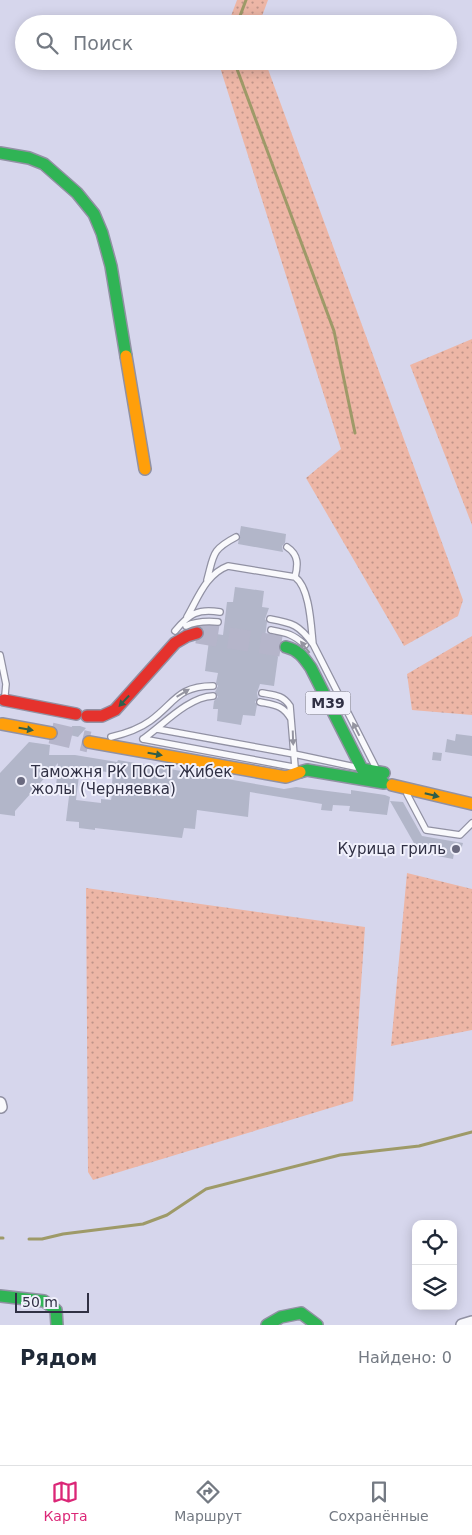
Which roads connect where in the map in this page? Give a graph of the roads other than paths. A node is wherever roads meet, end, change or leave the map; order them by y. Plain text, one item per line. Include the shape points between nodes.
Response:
1 (0, 153) edge
2 (145, 469) dead end
3 (236, 538) dead end
4 (287, 547) dead end
5 (295, 577) junction
6 (207, 582) junction
7 (220, 612) dead end
8 (187, 617) junction
9 (270, 619) dead end
10 (218, 622) dead end
11 (270, 630) dead end
12 (175, 631) junction
13 (197, 633) tunnel mouth
14 (169, 636) dead end
15 (313, 644) junction
16 (286, 647) tunnel mouth
17 (0, 655) edge
18 (213, 686) dead end
19 (262, 693) dead end
20 (213, 696) dead end
21 (4, 700) joint
22 (260, 702) dead end
23 (330, 706) junction
24 (102, 708) dead end
25 (81, 715) junction
26 (292, 722) junction
27 (2, 724) dead end
28 (157, 729) junction
29 (51, 733) tunnel mouth
30 (143, 739) junction
31 (84, 741) joint
32 (120, 747) junction
33 (294, 754) junction
34 (301, 769) junction
35 (362, 769) junction
36 (390, 779) junction
37 (472, 792) edge
38 (472, 804) edge
39 (472, 823) edge
40 (0, 1103) edge
41 (1, 1107) edge
42 (0, 1296) edge
43 (472, 1322) edge
44 (57, 1325) edge
45 (267, 1325) edge
46 (317, 1325) edge
47 (462, 1325) edge

1 - 2 main road via 39,162 76,192 94,213 111,266
3 - 6 lane via 214,552
4 - 5 lane via 292,550 298,564
5 - 6 lane via 228,566
5 - 15 lane via 305,590
6 - 8 lane
7 - 8 lane via 196,613
8 - 12 lane
9 - 15 lane via 293,624 303,630
10 - 12 lane via 195,622
23 -> 11 lane via 330,694 306,646 288,633
12 - 14 lane
13 -> 25 main road via 176,643 115,710 102,716
36 -> 15 lane
16 - 23 main road, M39 via 302,655
17 - 21 lane via 6,684
31 -> 18 lane via 122,735 150,720 183,692 198,686
19 - 26 lane via 286,700
20 - 28 lane via 191,703
21 - 25 main road
22 - 26 lane via 286,710
23 - 35 main road, M39
24 - 25 lane
26 -> 33 lane
27 -> 29 main road
28 - 30 lane
28 - 33 lane
30 - 32 lane
30 - 34 lane
31 - 32 main road
32 -> 34 main road via 286,777
33 - 34 lane
33 - 35 lane
34 - 36 main road
35 - 36 main road
36 - 37 main road
36 -> 38 main road
36 - 39 lane via 426,830 460,836
40 - 41 street
42 - 44 main road via 44,1301 56,1310
43 - 47 street
45 - 46 main road via 280,1317 301,1313

